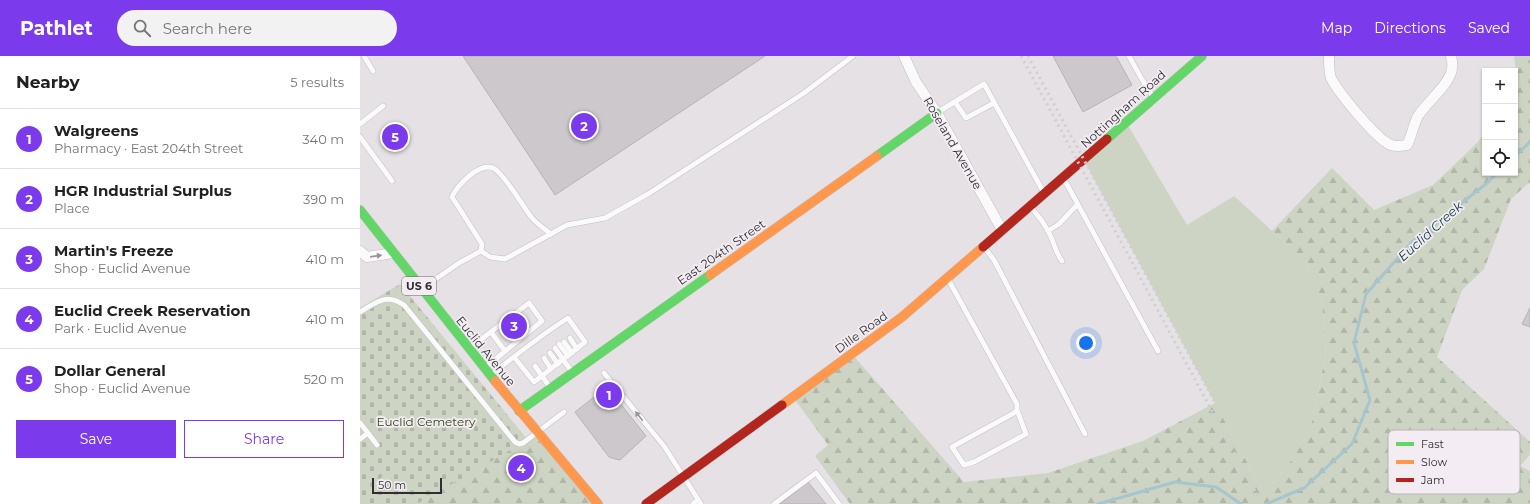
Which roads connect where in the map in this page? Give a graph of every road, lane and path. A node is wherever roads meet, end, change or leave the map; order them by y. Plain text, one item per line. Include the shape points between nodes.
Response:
1 (364, 56) edge
2 (853, 56) edge
3 (904, 56) edge
4 (1129, 56) edge
5 (1202, 56) edge
6 (1329, 56) edge
7 (1451, 56) edge
8 (373, 71) dead end
9 (1154, 98) junction
10 (955, 102) junction
11 (994, 103) junction
12 (383, 106) dead end
13 (937, 113) junction
14 (360, 124) edge
15 (360, 137) edge
16 (1078, 164) joint
17 (1063, 178) junction
18 (392, 181) dead end
19 (1044, 194) junction
20 (1077, 205) junction
21 (1030, 206) junction
22 (360, 210) edge
23 (1002, 230) junction
24 (1048, 231) junction
25 (552, 234) junction
26 (983, 246) junction
27 (360, 251) edge
28 (481, 252) junction
29 (393, 253) junction
30 (1062, 261) dead end
31 (947, 278) junction
32 (422, 289) junction
33 (360, 312) edge
34 (491, 332) junction
35 (570, 338) dead end
36 (562, 343) dead end
37 (555, 348) dead end
38 (469, 349) junction
39 (577, 349) junction
40 (505, 351) junction
41 (1158, 351) dead end
42 (550, 353) dead end
43 (567, 356) junction
44 (514, 357) junction
45 (544, 358) dead end
46 (558, 364) junction
47 (535, 366) dead end
48 (552, 369) junction
49 (488, 371) junction
50 (573, 372) junction
51 (604, 372) dead end
52 (542, 376) junction
53 (551, 388) junction
54 (1017, 410) junction
55 (519, 411) junction
56 (564, 412) dead end
57 (360, 423) edge
58 (536, 432) junction
59 (368, 433) junction
60 (1085, 434) dead end
61 (360, 439) edge
62 (377, 445) dead end
63 (684, 477) junction
64 (700, 502) edge
65 (598, 504) edge
66 (646, 504) edge
67 (693, 504) edge
68 (774, 504) edge
69 (839, 504) edge

1 - 8 lane
2 - 25 lane via 804,93 648,194 605,218 567,225
3 - 13 street, Roseland Avenue via 916,82
4 - 9 lane
5 - 9 street, Nottingham Road
6 - 7 street via 1330,76 1343,96 1376,133 1390,145 1400,147 1407,145 1423,108 1445,84 1452,70
9 - 16 street, Nottingham Road
10 - 11 lane via 966,118
10 - 11 lane via 984,84
10 - 13 lane
11 - 19 lane
12 - 14 lane
13 - 23 street, Roseland Avenue
13 - 50 street, East 204th Street
15 - 18 lane
16 - 17 street, Dille Road
17 - 19 street, Dille Road
17 - 20 lane
19 - 21 street, Dille Road
20 - 24 lane via 1059,224
20 - 41 lane
21 - 23 street, Dille Road
21 - 24 lane
22 - 29 street, Euclid Avenue / US 6
23 - 26 street, Dille Road
24 - 30 lane
25 - 28 lane via 505,259 490,257
25 - 28 lane via 533,220 495,169 482,168 471,174 452,197 482,244
26 - 31 street, Dille Road
26 - 60 lane via 994,260
27 -> 29 street via 367,257
28 - 32 lane via 459,263
29 - 32 street, Euclid Avenue / US 6
31 - 54 lane via 1017,404
31 - 63 street, Dille Road via 902,317
32 - 38 street, Euclid Avenue / US 6
33 - 58 lane via 381,300 397,300 404,305 515,442 523,443
34 - 38 lane
34 - 40 lane
34 - 40 lane via 529,303 542,322
35 - 39 lane
36 - 43 lane
37 - 43 lane
38 - 49 street, Euclid Avenue / US 6
39 - 43 lane
39 - 44 lane via 585,342 568,318 535,345
40 - 49 lane
42 - 46 lane
43 - 46 lane
43 - 50 lane
44 - 49 lane
44 - 52 lane via 534,382
45 - 48 lane
46 - 48 lane
47 - 52 lane
48 - 52 lane
49 - 55 street, Euclid Avenue / US 6
50 - 53 street, East 204th Street
63 -> 51 lane via 664,446
52 - 53 lane
53 - 55 street, East 204th Street
54 - 54 lane via 952,447 964,465 1026,434
55 - 58 street, Euclid Avenue / US 6
56 - 58 lane
57 - 59 lane
58 - 65 street, Euclid Avenue / US 6
59 - 61 lane
59 - 62 lane
63 - 64 lane
63 - 66 street, Dille Road
64 - 67 lane
68 - 69 lane via 816,473

